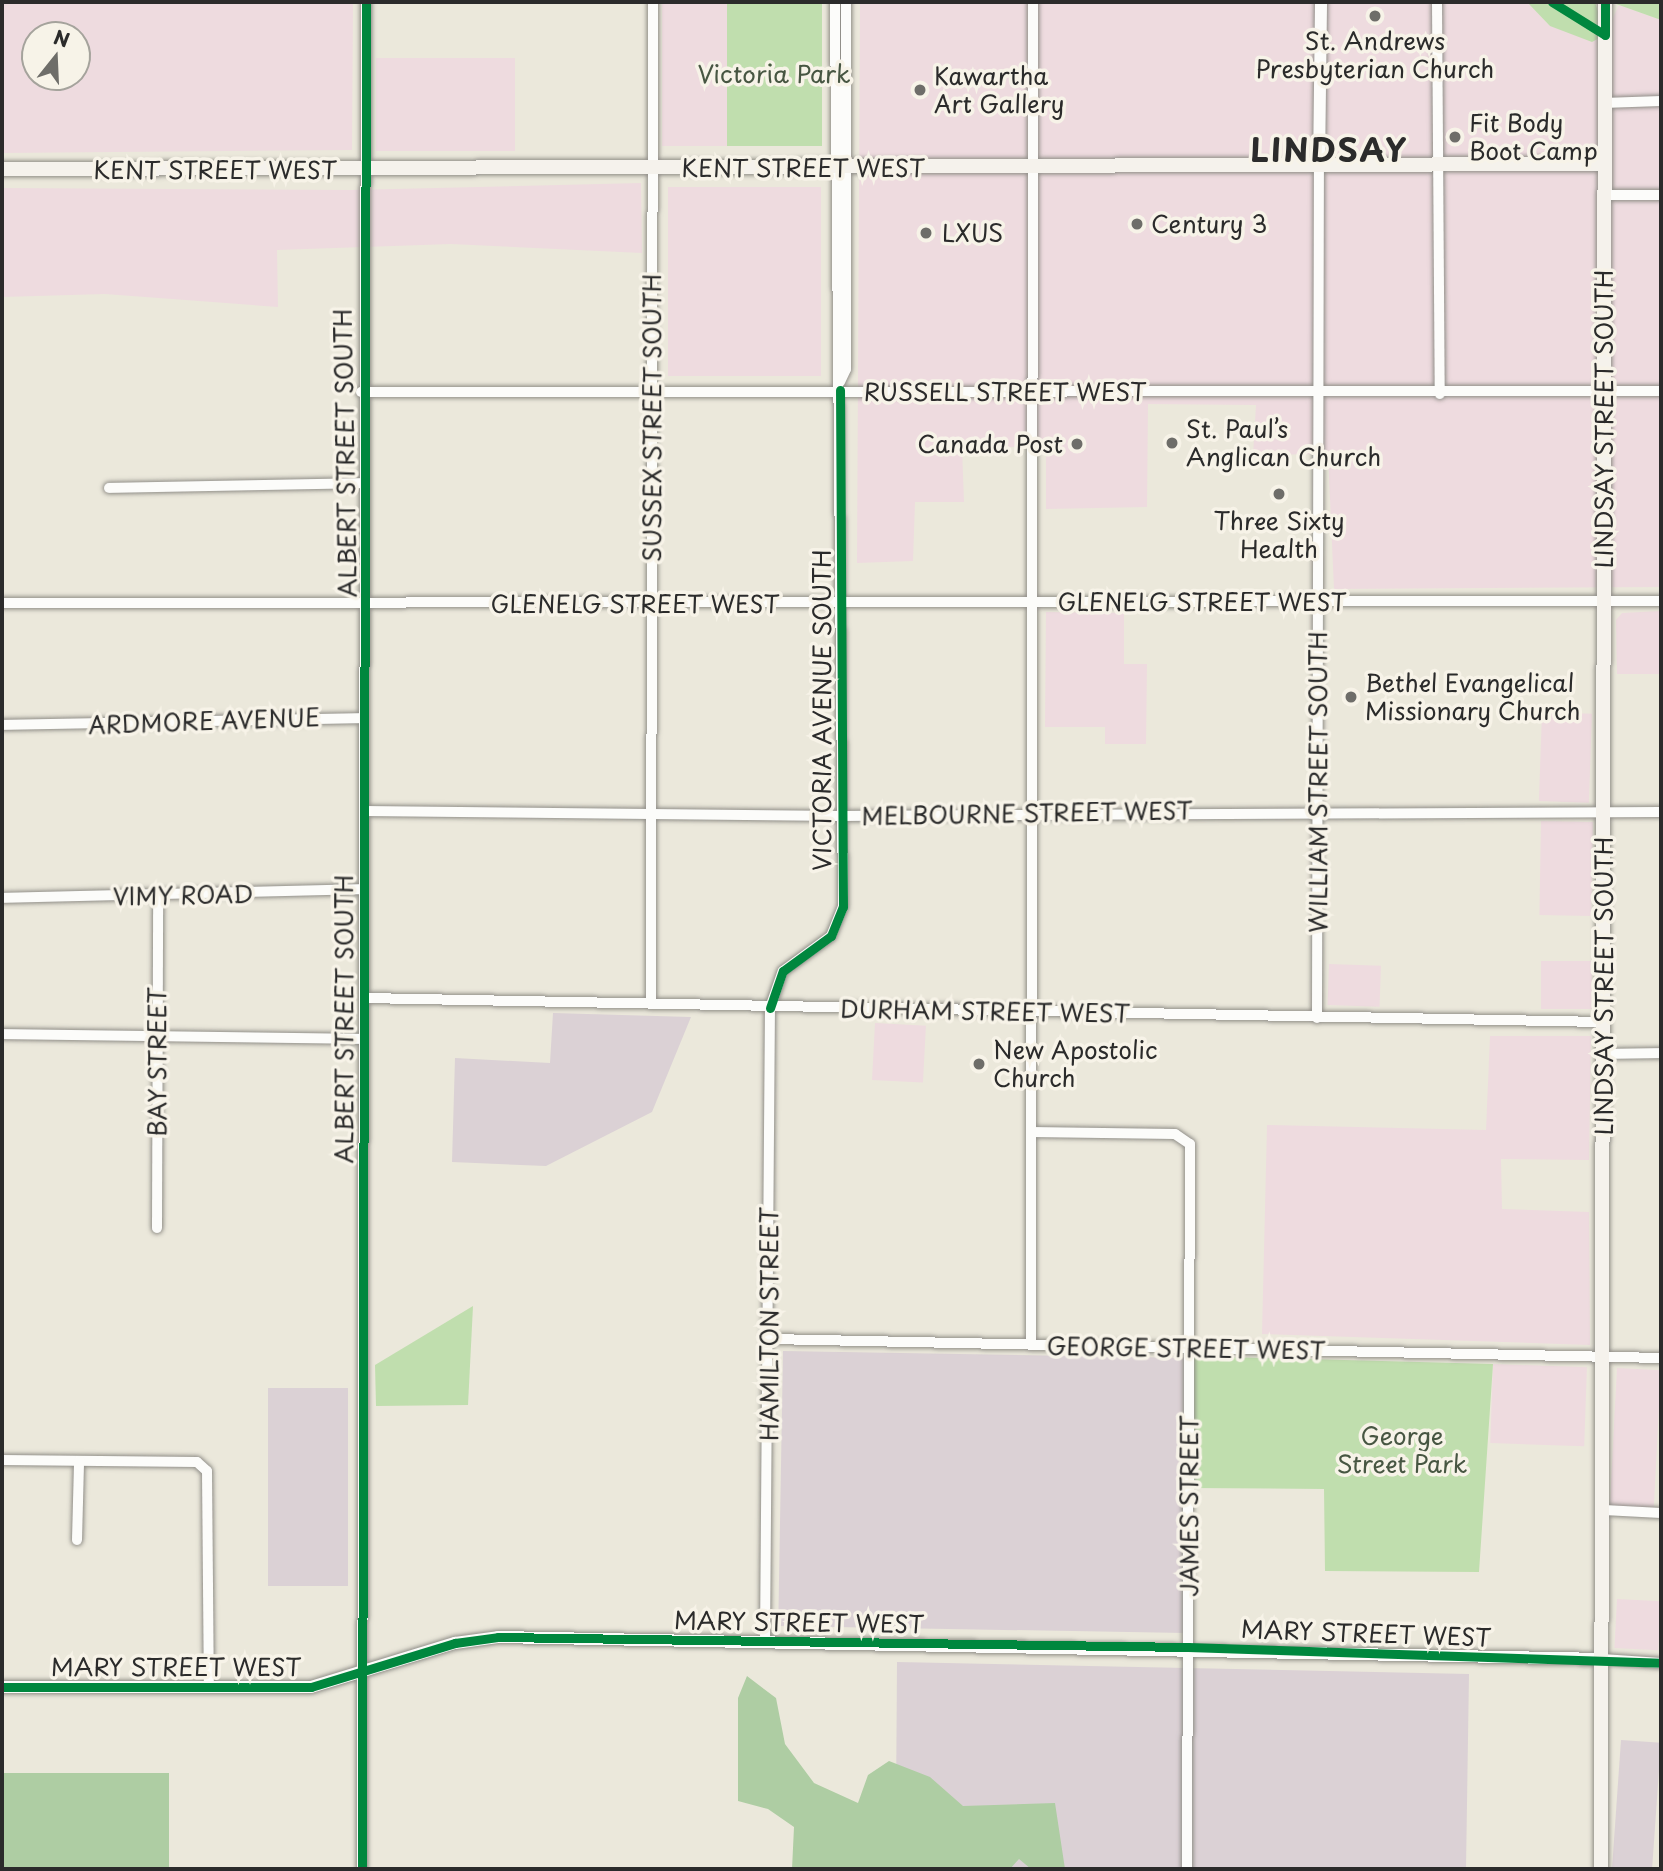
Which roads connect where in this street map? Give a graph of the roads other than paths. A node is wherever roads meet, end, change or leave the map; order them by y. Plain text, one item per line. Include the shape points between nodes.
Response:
1 (366, 2) edge
2 (653, 2) edge
3 (835, 2) edge
4 (846, 2) edge
5 (1033, 2) edge
6 (1321, 2) edge
7 (1437, 2) edge
8 (1605, 5) edge
9 (1661, 101) edge
10 (1603, 103) junction
11 (1603, 164) junction
12 (1437, 166) junction
13 (1033, 167) junction
14 (654, 168) junction
15 (840, 168) junction
16 (1319, 168) junction
17 (2, 169) edge
18 (366, 170) junction
19 (1602, 195) junction
20 (1661, 195) edge
21 (840, 386) junction
22 (652, 391) junction
23 (1036, 391) junction
24 (1606, 391) junction
25 (1661, 391) edge
26 (361, 392) junction
27 (1320, 393) junction
28 (1440, 394) junction
29 (365, 483) junction
30 (109, 488) dead end
31 (1604, 599) junction
32 (1318, 601) junction
33 (1661, 601) edge
34 (651, 602) junction
35 (2, 603) edge
36 (366, 603) junction
37 (841, 603) junction
38 (1033, 604) junction
39 (363, 718) junction
40 (2, 725) edge
41 (1319, 810) junction
42 (365, 811) junction
43 (651, 811) junction
44 (1661, 812) edge
45 (1031, 813) junction
46 (1605, 813) junction
47 (841, 816) junction
48 (363, 889) junction
49 (158, 897) junction
50 (2, 898) edge
51 (364, 998) junction
52 (651, 1004) junction
53 (770, 1008) junction
54 (1031, 1011) junction
55 (1317, 1018) junction
56 (1605, 1022) junction
57 (2, 1034) edge
58 (157, 1037) junction
59 (365, 1039) junction
60 (1661, 1053) edge
61 (1605, 1054) junction
62 (1031, 1132) junction
63 (157, 1228) dead end
64 (769, 1339) junction
65 (1031, 1344) junction
66 (1190, 1347) junction
67 (1602, 1356) junction
68 (1661, 1358) edge
69 (2, 1460) edge
70 (79, 1461) junction
71 (1604, 1510) junction
72 (1661, 1513) edge
73 (77, 1540) dead end
74 (765, 1641) junction
75 (1188, 1647) junction
76 (1602, 1659) junction
77 (1661, 1663) edge
78 (361, 1673) junction
79 (2, 1686) edge
80 (209, 1687) junction
81 (362, 1869) edge
82 (1187, 1869) edge
83 (1601, 1869) edge

1 - 18 street, ALBERT STREET SOUTH
2 - 14 street, SUSSEX STREET SOUTH
3 - 15 street
4 - 15 street
5 - 13 street
6 - 16 street
7 - 12 street
8 - 10 main road, LINDSAY STREET SOUTH
9 - 10 street
10 - 11 main road, LINDSAY STREET SOUTH
11 - 12 main road, KENT STREET WEST
11 - 19 main road, LINDSAY STREET SOUTH
12 - 16 main road, KENT STREET WEST
12 - 28 street
13 - 15 main road, KENT STREET WEST
13 - 16 main road, KENT STREET WEST
13 - 23 street
14 - 15 main road, KENT STREET WEST
14 - 18 main road, KENT STREET WEST
14 - 22 street, SUSSEX STREET SOUTH
15 - 21 street, VICTORIA AVENUE SOUTH via 834,368
16 - 27 street, WILLIAM STREET SOUTH
17 - 18 main road, KENT STREET WEST
18 - 26 street, ALBERT STREET SOUTH
19 - 20 street
19 - 24 main road, LINDSAY STREET SOUTH
21 - 22 street, RUSSELL STREET WEST
21 - 23 street, RUSSELL STREET WEST
21 - 37 street, VICTORIA AVENUE SOUTH
22 - 26 street, RUSSELL STREET WEST
22 - 34 street, SUSSEX STREET SOUTH
23 - 27 street, RUSSELL STREET WEST
23 - 38 street
24 - 25 street, RUSSELL STREET WEST
24 - 28 street, RUSSELL STREET WEST
24 - 31 main road, LINDSAY STREET SOUTH
26 - 29 street, ALBERT STREET SOUTH
27 - 28 street, RUSSELL STREET WEST
27 - 32 street, WILLIAM STREET SOUTH
29 - 30 street
29 - 36 street, ALBERT STREET SOUTH
31 - 32 street, GLENELG STREET WEST
31 - 33 street, GLENELG STREET WEST
31 - 46 main road, LINDSAY STREET SOUTH
32 - 38 street, GLENELG STREET WEST
32 - 41 street, WILLIAM STREET SOUTH
34 - 36 street, GLENELG STREET WEST
34 - 37 street, GLENELG STREET WEST
34 - 43 street, SUSSEX STREET SOUTH
35 - 36 street, GLENELG STREET WEST
36 - 39 street, ALBERT STREET SOUTH
37 - 38 street, GLENELG STREET WEST
37 - 47 street, VICTORIA AVENUE SOUTH
38 - 45 street
39 - 40 street, ARDMORE AVENUE
39 - 42 street, ALBERT STREET SOUTH
41 - 45 street, MELBOURNE STREET WEST
41 - 46 street, MELBOURNE STREET WEST
41 - 55 street, WILLIAM STREET SOUTH
42 - 43 street, MELBOURNE STREET WEST
42 - 48 street, ALBERT STREET SOUTH
43 - 47 street, MELBOURNE STREET WEST
43 - 52 street, SUSSEX STREET SOUTH
44 - 46 street, MELBOURNE STREET WEST
45 - 47 street, MELBOURNE STREET WEST
45 - 54 street
46 - 56 main road, LINDSAY STREET SOUTH
47 - 53 street, VICTORIA AVENUE SOUTH via 843,907 836,928 783,971
48 - 49 street, VIMY ROAD
48 - 51 street, ALBERT STREET SOUTH
49 - 50 street, VIMY ROAD
49 - 58 street, BAY STREET
51 - 52 street, DURHAM STREET WEST
51 - 59 street, ALBERT STREET SOUTH
52 - 53 street, DURHAM STREET WEST
53 - 54 street, DURHAM STREET WEST
53 - 64 street, HAMILTON STREET
54 - 55 street, DURHAM STREET WEST
54 - 62 street
55 - 56 street, DURHAM STREET WEST
56 - 61 main road, LINDSAY STREET SOUTH
57 - 58 street
58 - 59 street
58 - 63 street, BAY STREET
59 - 78 street, ALBERT STREET SOUTH
60 - 61 street
61 - 67 main road, LINDSAY STREET SOUTH
62 - 65 street
62 - 66 street, JAMES STREET via 1175,1134 1190,1144
64 - 65 street, GEORGE STREET WEST
64 - 74 street, HAMILTON STREET
65 - 66 street, GEORGE STREET WEST
66 - 67 street, GEORGE STREET WEST
66 - 75 street, JAMES STREET
67 - 68 street, GEORGE STREET WEST
67 - 71 main road, LINDSAY STREET SOUTH
69 - 70 street
70 - 73 street
70 - 80 street via 197,1462 207,1471
71 - 72 street
71 - 76 main road, LINDSAY STREET SOUTH
74 - 75 street, MARY STREET WEST
74 - 78 street, MARY STREET WEST via 498,1637 455,1643
75 - 76 street, MARY STREET WEST
75 - 82 street, JAMES STREET
76 - 77 street
76 - 83 main road, LINDSAY STREET SOUTH
78 - 80 street, MARY STREET WEST via 311,1687
78 - 81 street, ALBERT STREET SOUTH
79 - 80 street, MARY STREET WEST

